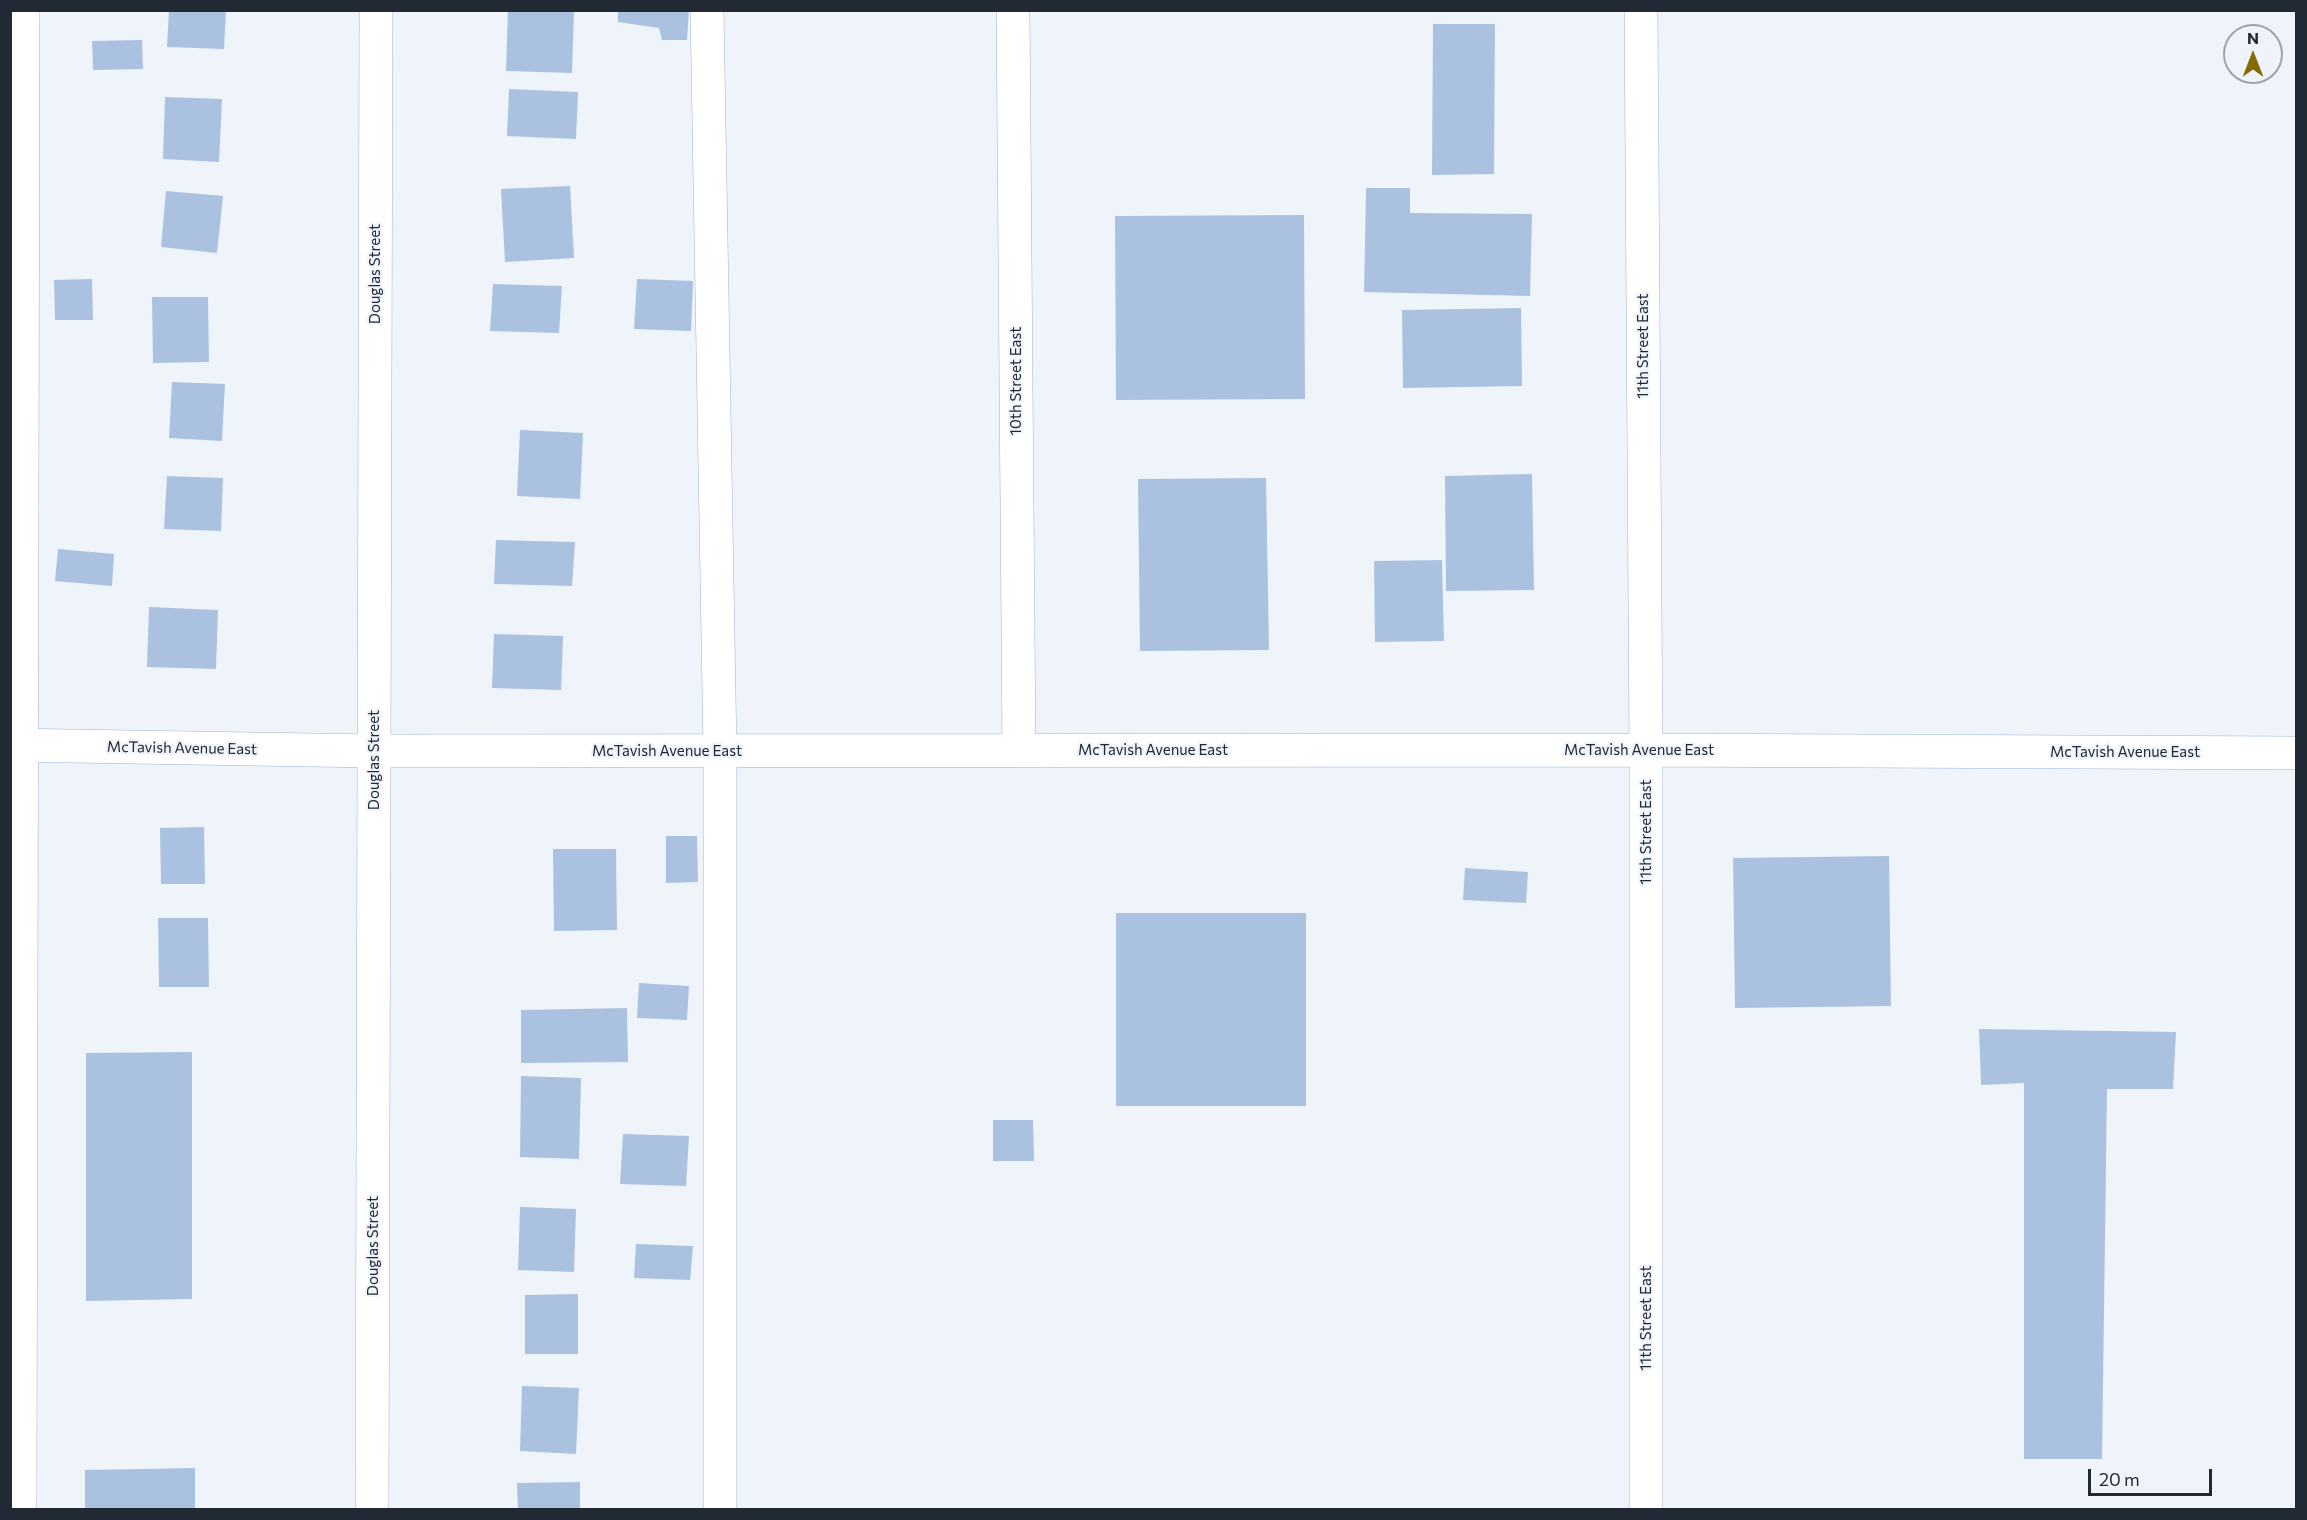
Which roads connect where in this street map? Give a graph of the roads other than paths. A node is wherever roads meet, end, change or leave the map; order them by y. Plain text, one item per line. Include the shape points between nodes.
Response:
1 (23, 10) edge
2 (376, 10) edge
3 (707, 10) edge
4 (1013, 10) edge
5 (1641, 10) edge
6 (16, 745) edge
7 (1646, 750) junction
8 (374, 751) junction
9 (720, 751) junction
10 (1019, 751) junction
11 (2296, 753) edge
12 (20, 1509) edge
13 (372, 1509) edge
14 (720, 1509) edge
15 (1646, 1509) edge

1 - 6 street
2 - 8 street, Douglas Street
3 - 9 street
4 - 10 street, 10th Street East
5 - 7 street, 11th Street East
6 - 8 street, McTavish Avenue East
6 - 12 street
7 - 10 street, McTavish Avenue East
7 - 11 street, McTavish Avenue East
7 - 15 street, 11th Street East
8 - 9 street, McTavish Avenue East
8 - 13 street, Douglas Street
9 - 10 street, McTavish Avenue East
9 - 14 street

